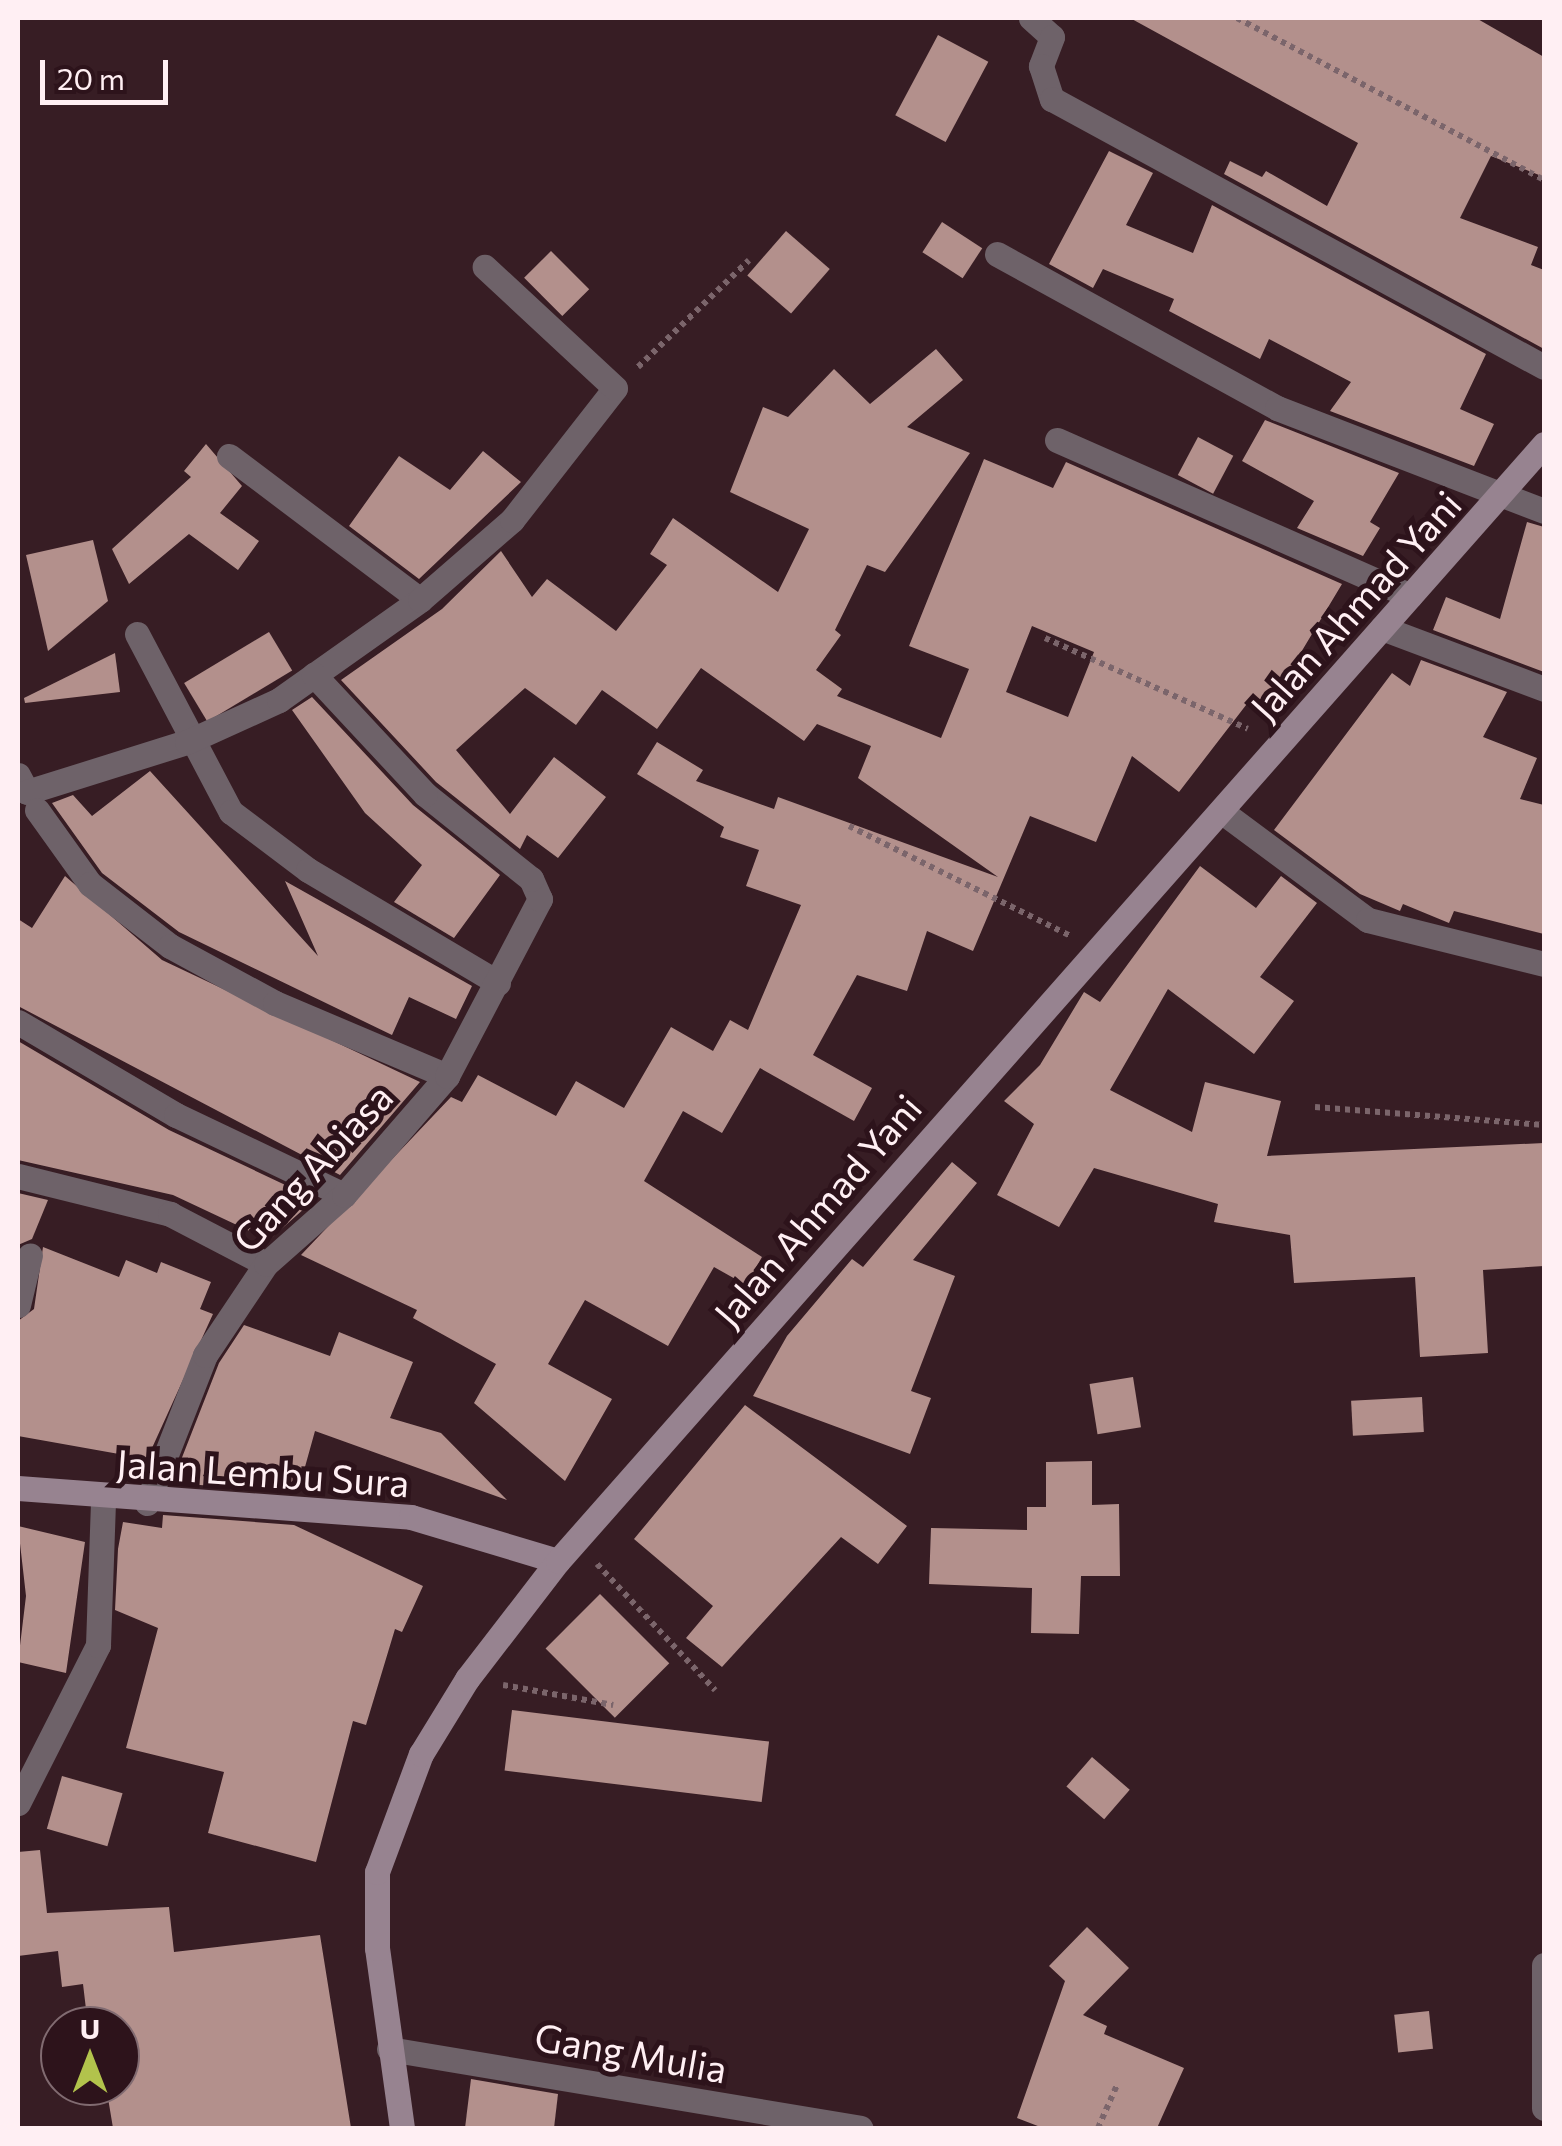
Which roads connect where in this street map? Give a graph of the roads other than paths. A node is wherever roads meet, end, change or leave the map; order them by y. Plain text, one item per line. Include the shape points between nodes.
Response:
1 (1031, 18) edge
2 (997, 254) dead end
3 (485, 267) dead end
4 (1544, 366) edge
5 (1057, 440) dead end
6 (1544, 444) edge
7 (228, 456) dead end
8 (1500, 499) junction
9 (1544, 511) edge
10 (1410, 596) junction
11 (420, 600) junction
12 (1382, 628) junction
13 (138, 634) dead end
14 (314, 675) junction
15 (1544, 689) edge
16 (187, 742) junction
17 (18, 774) edge
18 (37, 810) dead end
19 (1221, 811) junction
20 (1544, 964) edge
21 (498, 983) junction
22 (18, 1022) edge
23 (447, 1076) junction
24 (18, 1176) edge
25 (344, 1195) junction
26 (30, 1256) dead end
27 (266, 1264) junction
28 (18, 1305) edge
29 (18, 1488) edge
30 (103, 1500) junction
31 (146, 1502) junction
32 (558, 1561) junction
33 (18, 1803) edge
34 (1544, 1965) edge
35 (389, 2049) junction
36 (1539, 2114) edge
37 (402, 2128) edge
38 (860, 2128) edge

1 - 4 street via 1052,37 1040,66 1052,99
2 - 8 street via 1278,408 1318,416
3 - 11 street via 615,388 512,520
5 - 10 street
6 - 8 main road, Jalan Ahmad Yani
7 - 11 street
8 - 9 street
8 - 10 main road, Jalan Ahmad Yani
10 - 12 main road, Jalan Ahmad Yani
11 - 14 street
12 - 15 street
12 - 19 main road, Jalan Ahmad Yani
13 - 16 street
14 - 16 street
14 - 21 street, Gang Abiasa via 426,794 537,889 538,907
16 - 17 street via 27,792
16 - 21 street via 231,812 268,842
18 - 23 street via 90,884 170,946 275,1004
19 - 20 street via 1368,920
19 - 32 main road, Jalan Ahmad Yani
21 - 23 street, Gang Abiasa
22 - 25 street via 176,1115
23 - 25 street, Gang Abiasa
24 - 27 street via 170,1214
25 - 27 street, Gang Abiasa
26 - 28 street
27 - 31 street, Gang Abiasa via 192,1379
29 - 30 main road, Jalan Lembu Sura
30 - 31 main road, Jalan Lembu Sura
30 - 33 street via 98,1646
31 - 32 main road, Jalan Lembu Sura via 411,1517
32 - 35 main road, Jalan Ahmad Yani via 468,1679 384,1836 374,1913
34 - 36 street
35 - 37 main road, Jalan Ahmad Yani
35 - 38 street, Gang Mulia

